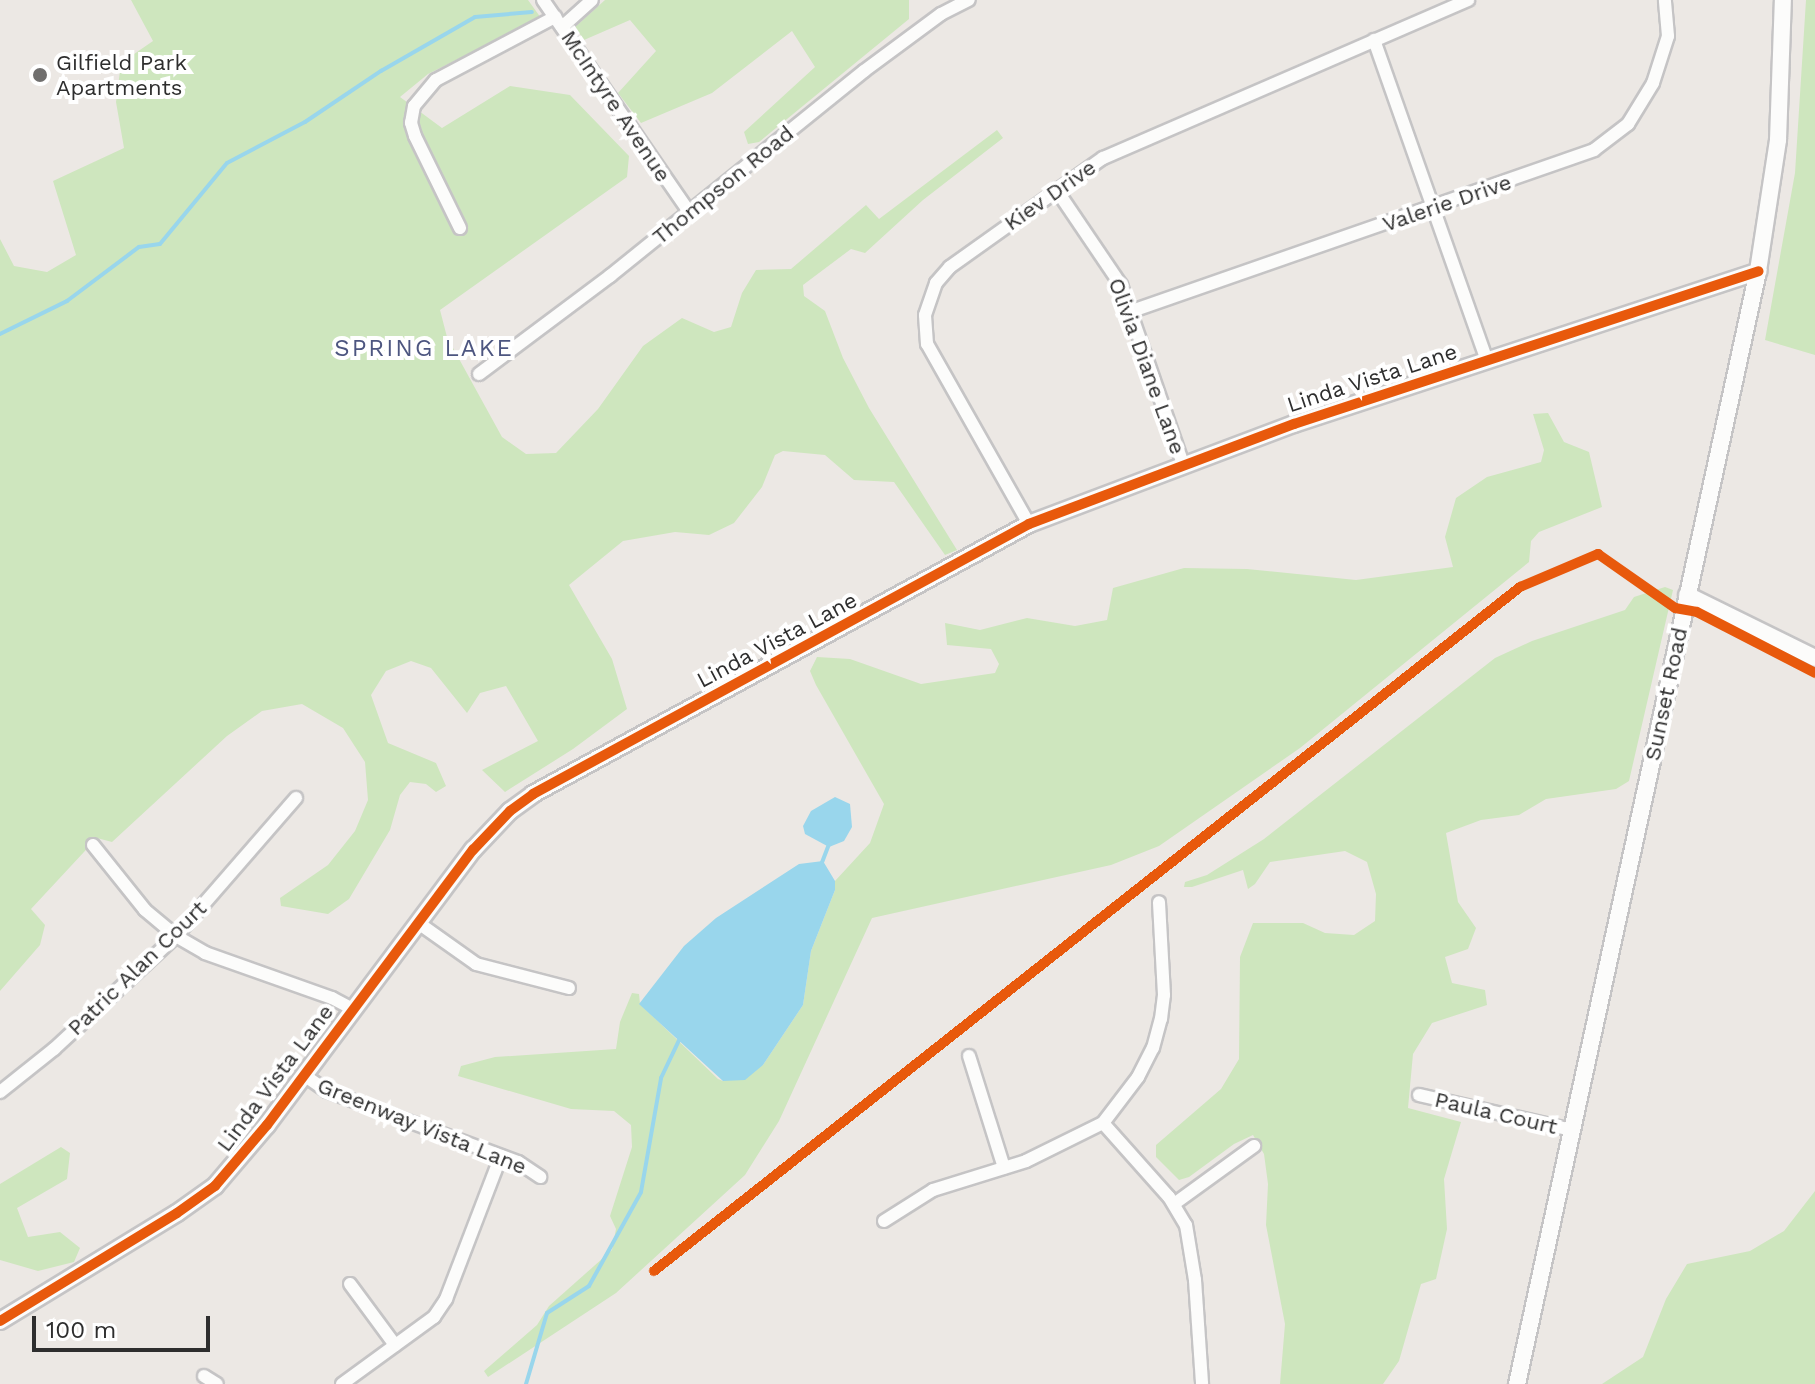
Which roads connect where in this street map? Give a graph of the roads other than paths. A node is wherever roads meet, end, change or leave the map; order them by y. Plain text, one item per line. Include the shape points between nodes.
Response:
1 (543, 0) edge
2 (592, 0) edge
3 (969, 0) edge
4 (1468, 0) edge
5 (1665, 0) edge
6 (1783, 0) edge
7 (1446, 4) edge
8 (558, 22) junction
9 (1374, 40) junction
10 (1056, 189) junction
11 (1433, 208) junction
12 (689, 212) junction
13 (460, 228) dead end
14 (1758, 271) junction
15 (1132, 311) junction
16 (1487, 361) junction
17 (479, 374) dead end
18 (1183, 464) junction
19 (1029, 524) junction
20 (1687, 595) junction
21 (1815, 658) edge
22 (296, 798) dead end
23 (93, 845) dead end
24 (1159, 902) dead end
25 (417, 922) junction
26 (176, 936) junction
27 (569, 988) dead end
28 (353, 1009) junction
29 (969, 1056) dead end
30 (304, 1075) junction
31 (0, 1092) edge
32 (1419, 1095) dead end
33 (1103, 1123) junction
34 (1572, 1130) junction
35 (1254, 1146) dead end
36 (501, 1156) junction
37 (1004, 1168) junction
38 (540, 1177) dead end
39 (1174, 1204) junction
40 (884, 1221) dead end
41 (350, 1284) dead end
42 (0, 1321) edge
43 (395, 1345) junction
44 (204, 1376) dead end
45 (217, 1384) edge
46 (342, 1384) edge
47 (1202, 1384) edge
48 (1517, 1384) edge

1 - 8 street, McIntyre Avenue
2 - 8 street
3 - 12 street, Thompson Road via 941,14 864,71
4 - 7 street, Kiev Drive
5 - 11 street, Valerie Drive via 1668,36 1662,59 1628,124 1594,150
6 - 14 street, Sunset Road via 1778,140
7 - 9 street, Kiev Drive
8 - 12 street, McIntyre Avenue
8 - 13 street via 436,80 414,106 415,136
9 - 10 street, Kiev Drive via 1103,158
9 - 11 street
10 - 15 street, Olivia Diane Lane via 1105,258
10 - 19 street, Kiev Drive via 950,267 936,283 925,315 933,359
11 - 15 street, Valerie Drive
11 - 16 street
12 - 17 street, Thompson Road
14 - 16 street, Linda Vista Lane
14 - 20 street, Sunset Road
15 - 18 street, Olivia Diane Lane
16 - 18 street, Linda Vista Lane
18 - 19 street, Linda Vista Lane
19 - 25 street, Linda Vista Lane via 533,794 493,828
20 - 21 street
20 - 34 street, Sunset Road
22 - 26 street, Patric Alan Court
23 - 26 street via 145,910
24 - 33 street via 1161,1019 1138,1077
25 - 27 street via 476,964
25 - 28 street, Linda Vista Lane
26 - 28 street via 205,953
26 - 31 street, Patric Alan Court
28 - 30 street, Linda Vista Lane
29 - 37 street
30 - 36 street, Greenway Vista Lane via 327,1091
30 - 42 street, Linda Vista Lane via 215,1186
32 - 34 street, Paula Court
33 - 37 street
33 - 39 street
34 - 48 street, Sunset Road
35 - 39 street
36 - 38 street, Greenway Vista Lane
36 - 43 street via 446,1299 434,1317
37 - 40 street via 933,1190
39 - 47 street via 1191,1249
41 - 43 street
43 - 46 street
44 - 45 street

